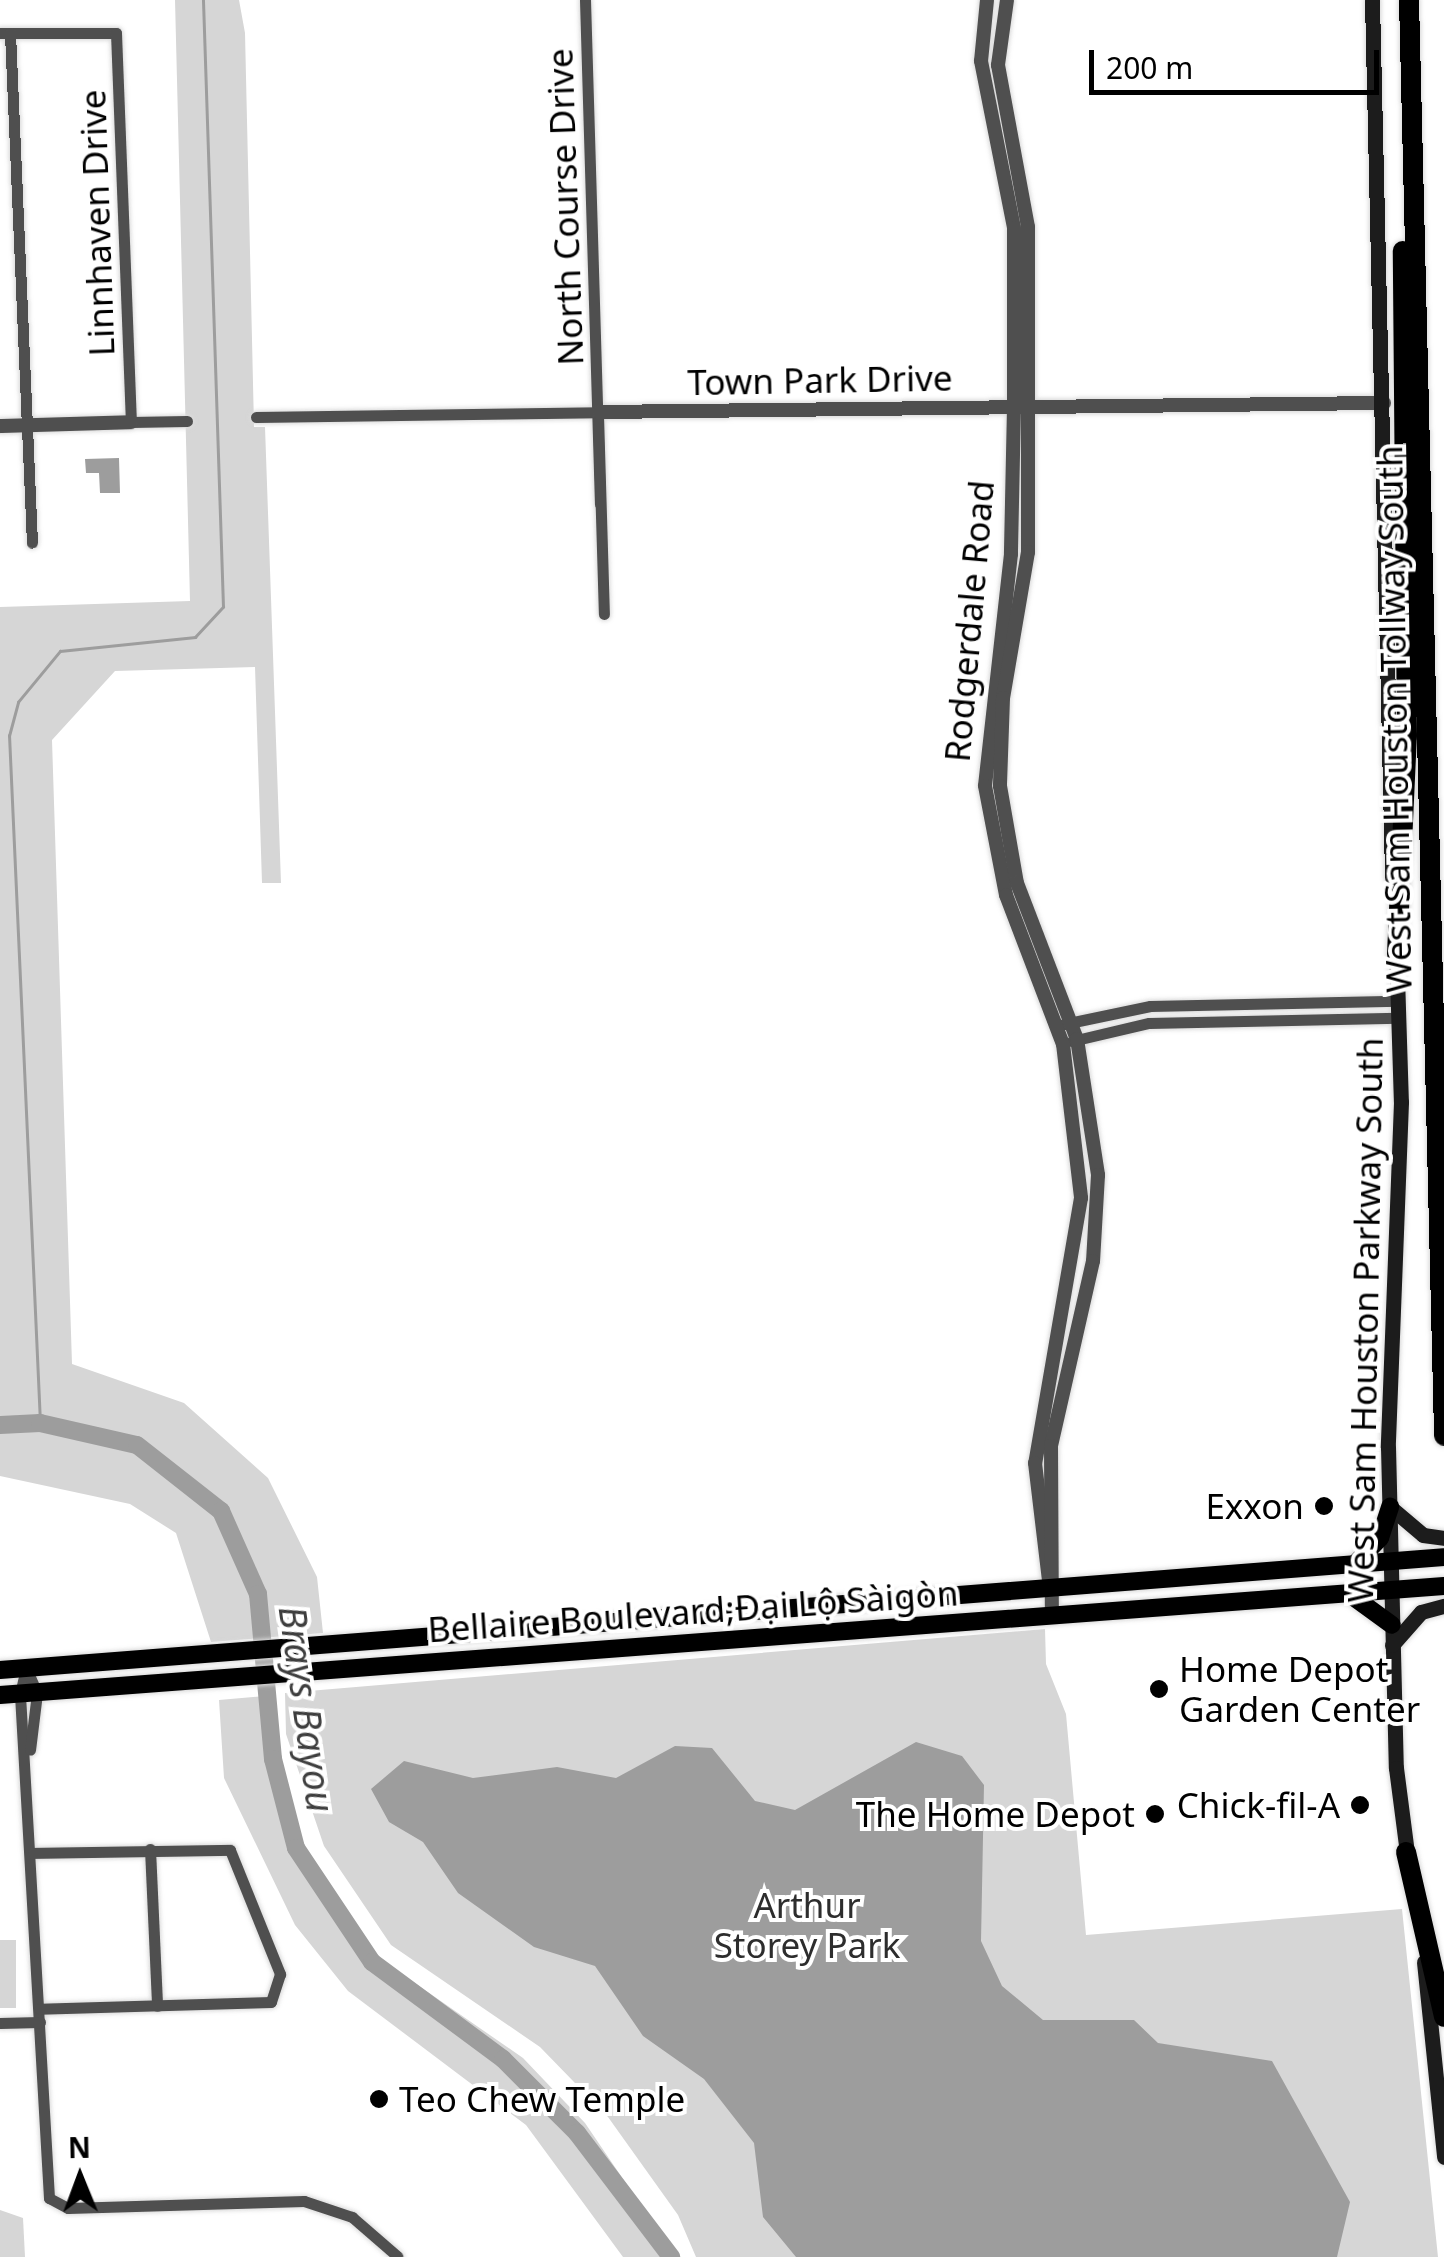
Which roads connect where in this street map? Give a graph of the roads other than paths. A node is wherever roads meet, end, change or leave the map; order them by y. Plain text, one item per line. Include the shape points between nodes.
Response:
1 (585, 0) edge
2 (987, 0) edge
3 (1007, 0) edge
4 (1372, 0) edge
5 (1409, 0) edge
6 (5, 33) edge
7 (1410, 34) junction
8 (1384, 402) junction
9 (1021, 407) junction
10 (599, 412) junction
11 (256, 417) dead end
12 (186, 420) dead end
13 (131, 422) junction
14 (22, 425) junction
15 (0, 426) edge
16 (32, 543) dead end
17 (604, 614) dead end
18 (1397, 954) junction
19 (1223, 1004) junction
20 (1398, 1009) junction
21 (1224, 1022) junction
22 (1065, 1024) junction
23 (1070, 1042) junction
24 (1077, 1258) junction
25 (1093, 1261) junction
26 (1049, 1417) junction
27 (1444, 1436) edge
28 (1390, 1507) junction
29 (1444, 1538) edge
30 (1444, 1558) edge
31 (1390, 1561) junction
32 (1355, 1564) junction
33 (1444, 1586) edge
34 (1050, 1589) junction
35 (1391, 1590) junction
36 (1348, 1593) junction
37 (1444, 1606) edge
38 (1052, 1616) junction
39 (628, 1621) junction
40 (1392, 1625) junction
41 (1392, 1645) junction
42 (630, 1648) junction
43 (193, 1654) junction
44 (26, 1668) junction
45 (0, 1670) edge
46 (194, 1682) junction
47 (28, 1694) junction
48 (0, 1696) edge
49 (150, 1849) junction
50 (1406, 1852) junction
51 (33, 1853) junction
52 (157, 2006) junction
53 (40, 2015) junction
54 (1444, 2017) edge
55 (0, 2023) edge
56 (1444, 2157) edge
57 (397, 2256) edge

1 - 10 street, North Course Drive
2 - 9 street, Rodgerdale Road via 982,61 1014,228
3 - 9 street, Rodgerdale Road via 998,65 1028,227
4 - 8 main road, West Sam Houston Parkway South
5 - 7 highway, West Sam Houston Tollway South
6 - 13 street, Linnhaven Drive via 108,28 119,41
6 - 14 street
7 - 18 highway via 1401,300 1406,814
7 - 27 highway, West Sam Houston Tollway South
8 - 9 street, Town Park Drive
8 - 18 main road, West Sam Houston Parkway South
9 - 10 street, Town Park Drive
9 - 22 street, Rodgerdale Road via 1016,585 991,758 995,814
10 - 11 street, Town Park Drive
10 - 17 street, North Course Drive
12 - 13 street
13 - 14 street
14 - 15 street
14 - 16 street
18 - 20 main road, West Sam Houston Parkway South
19 - 20 street
19 - 21 street
19 - 22 street via 1134,1008
20 - 21 street
20 - 28 main road, West Sam Houston Parkway South
21 - 23 street via 1136,1024
22 - 23 street, Rodgerdale Road
23 - 24 street, Rodgerdale Road
23 - 25 street, Rodgerdale Road via 1096,1144
24 - 25 street
24 - 26 street, Rodgerdale Road
25 - 26 street, Rodgerdale Road
26 - 34 street, Rodgerdale Road
28 - 29 main road via 1423,1536
28 - 31 main road, West Sam Houston Parkway South
28 - 32 main road via 1380,1538
30 - 31 main road, Bellaire Boulevard;Đại Lộ Sàigòn
31 - 32 main road, Bellaire Boulevard;Đại Lộ Sàigòn
31 - 35 main road, West Sam Houston Parkway South
32 - 34 main road, Bellaire Boulevard;Đại Lộ Sàigòn
33 - 35 main road, Bellaire Boulevard;Đại Lộ Sàigòn
34 - 38 street, Rodgerdale Road
34 - 39 main road, Bellaire Boulevard;Đại Lộ Sàigòn
35 - 36 main road, Bellaire Boulevard;Đại Lộ Sàigòn
35 - 40 main road, West Sam Houston Parkway South
36 - 38 main road, Bellaire Boulevard;Đại Lộ Sàigòn
36 - 40 main road
37 - 41 main road via 1421,1612
38 - 42 main road, Bellaire Boulevard;Đại Lộ Sàigòn
39 - 42 main road
39 - 43 main road, Bellaire Boulevard;Đại Lộ Sàigòn
40 - 41 main road, West Sam Houston Parkway South
41 - 50 main road, West Sam Houston Parkway South
42 - 46 main road, Bellaire Boulevard;Đại Lộ Sàigòn
43 - 44 main road, Bellaire Boulevard;Đại Lộ Sàigòn
43 - 46 main road
44 - 45 main road, Bellaire Boulevard;Đại Lộ Sàigòn
44 - 47 street
46 - 47 main road, Bellaire Boulevard;Đại Lộ Sàigòn
47 - 48 main road, Bellaire Boulevard;Đại Lộ Sàigòn
47 - 51 street
49 - 51 street
49 - 52 street
49 - 52 street via 230,1850 280,1974 271,2002
50 - 54 highway
50 - 56 main road, West Sam Houston Parkway South
51 - 53 street
52 - 53 street via 62,2008
53 - 55 street
53 - 57 street via 49,2198 68,2208 304,2201 352,2217

